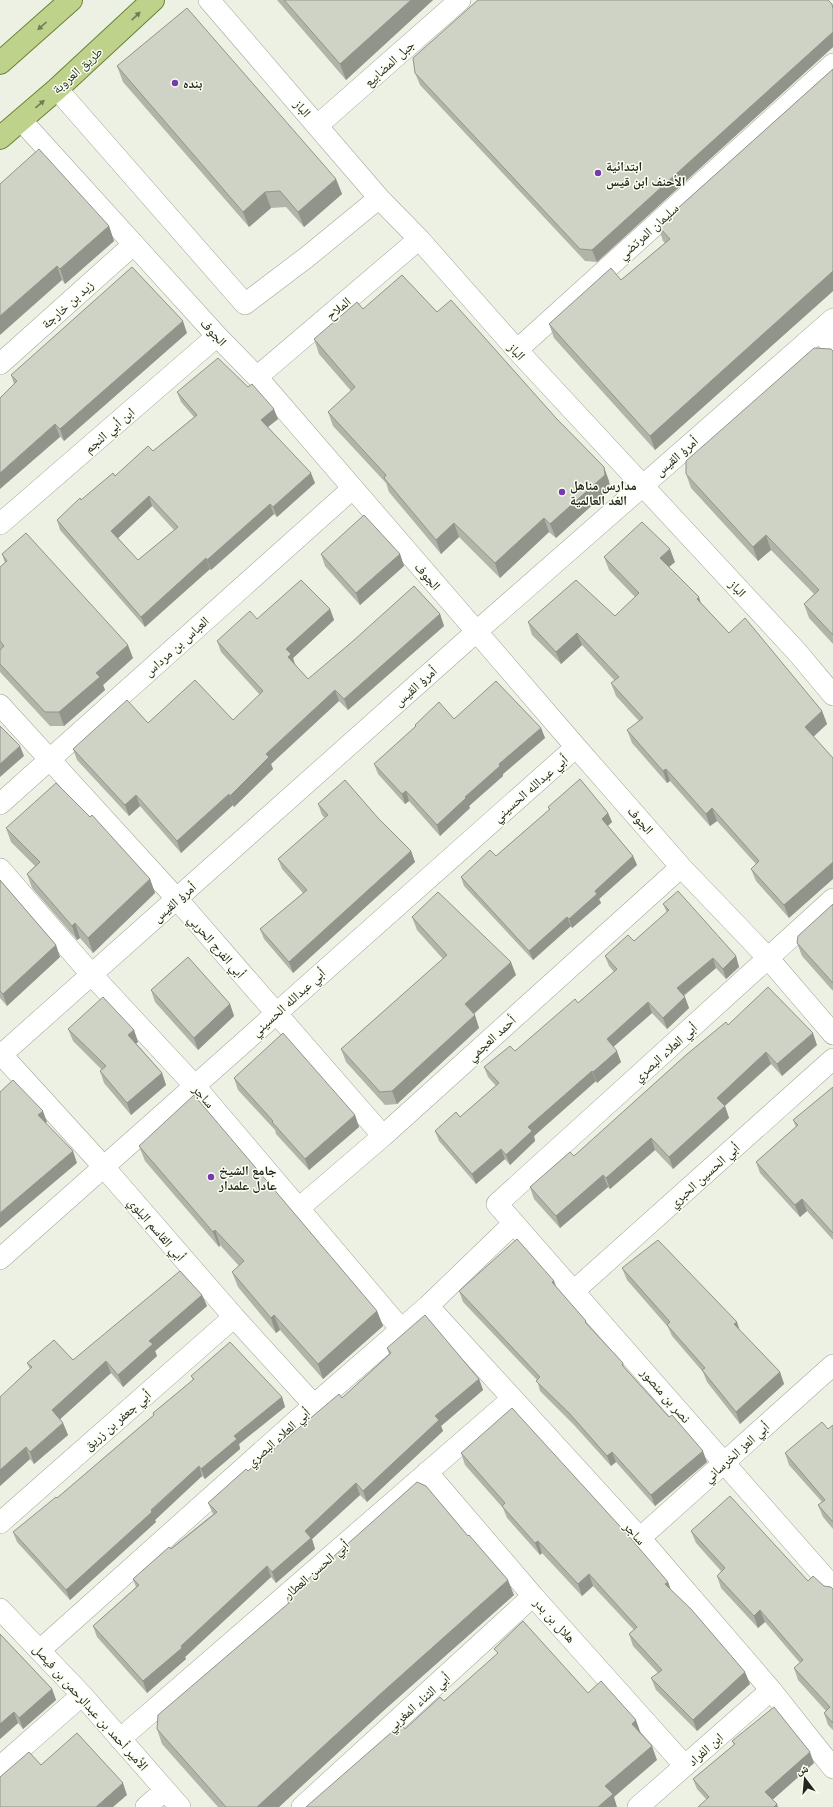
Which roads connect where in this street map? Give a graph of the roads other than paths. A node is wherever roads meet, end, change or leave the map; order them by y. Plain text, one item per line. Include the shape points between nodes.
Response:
1 (71, 0) edge
2 (153, 0) edge
3 (209, 0) edge
4 (460, 0) edge
5 (0, 63) edge
6 (833, 64) edge
7 (57, 89) junction
8 (21, 120) junction
9 (318, 125) junction
10 (0, 138) edge
11 (379, 198) junction
12 (420, 239) junction
13 (134, 244) junction
14 (826, 325) edge
15 (217, 336) junction
16 (833, 346) edge
17 (517, 350) junction
18 (0, 364) edge
19 (257, 377) junction
20 (642, 486) junction
21 (353, 488) junction
22 (0, 524) edge
23 (476, 632) junction
24 (833, 695) edge
25 (0, 705) edge
26 (576, 747) junction
27 (50, 760) junction
28 (0, 804) edge
29 (681, 867) junction
30 (0, 869) edge
31 (177, 899) junction
32 (833, 899) edge
33 (768, 958) junction
34 (91, 974) junction
35 (276, 1012) junction
36 (833, 1034) edge
37 (1, 1055) edge
38 (833, 1059) edge
39 (194, 1085) junction
40 (383, 1136) junction
41 (103, 1166) junction
42 (497, 1204) joint
43 (299, 1208) junction
44 (514, 1223) junction
45 (0, 1259) edge
46 (574, 1290) junction
47 (428, 1306) junction
48 (234, 1317) junction
49 (401, 1329) junction
50 (833, 1365) edge
51 (512, 1399) junction
52 (314, 1405) junction
53 (723, 1463) junction
54 (427, 1472) junction
55 (0, 1523) edge
56 (640, 1538) junction
57 (833, 1587) edge
58 (534, 1596) junction
59 (1, 1612) edge
60 (40, 1650) junction
61 (770, 1690) junction
62 (82, 1694) junction
63 (120, 1739) junction
64 (0, 1766) edge
65 (685, 1766) junction
66 (833, 1768) edge
67 (164, 1790) junction
68 (146, 1807) edge
69 (180, 1807) edge
70 (302, 1807) edge
71 (638, 1807) edge

1 -> 5 main road
7 -> 2 main road, طريق العروبة
3 - 9 street, الباز
4 - 9 street, جبل المضابيع
6 - 17 street, سليمان المرتضي
8 -> 7 main road, طريق العروبة
7 - 11 street via 245,304
8 - 10 main road, طريق العروبة
8 - 13 street, الجوف
9 - 11 street, الباز
11 - 12 street, الباز
12 - 17 street, الباز
12 - 19 street, الملاح
13 - 15 street, الجوف
13 - 18 street, زيد بن خارجة
14 - 16 street
14 - 20 street, أمرؤ القيس
15 - 19 street, الجوف
15 - 22 street, ابن أبي النجم
17 - 20 street, الباز
19 - 21 street, الجوف
20 - 23 street, أمرؤ القيس
20 - 24 street, الباز via 797,652
21 - 23 street, الجوف
21 - 27 street, العباس بن مرداس
23 - 26 street, الجوف
23 - 31 street, أمرؤ القيس
25 - 27 street, أبي الفرج الحربي
26 - 29 street, الجوف
26 - 35 street, أبي عبدالله الحسيني
27 - 28 street, العباس بن مرداس
27 - 31 street, أبي الفرج الحربي
29 - 33 street, الجوف
29 - 40 street, أحمد العجمي
30 - 34 street, ساجر
31 - 34 street, أمرؤ القيس
31 - 35 street, أبي الفرج الحربي
32 - 33 street, أبي العلاء البصري
33 - 36 street, الجوف
33 - 42 street, أبي العلاء البصري
34 - 37 street, أمرؤ القيس
34 - 39 street, ساجر
35 - 39 street, أبي عبدالله الحسيني
35 - 40 street, أبي الفرج الحربي
37 - 41 street, أبي القاسم البلوي
38 - 46 street, أبي الحسين الحبري
39 - 41 street, أبي عبدالله الحسيني
39 - 43 street, ساجر
40 - 43 street, أحمد العجمي
41 - 45 street, أبي عبدالله الحسيني
41 - 48 street, أبي القاسم البلوي
42 - 44 street, نصر بن منصور
43 - 49 street, ساجر
44 - 46 street, نصر بن منصور
44 - 47 street, أبي العلاء البصري
46 - 53 street, نصر بن منصور
47 - 49 street, أبي العلاء البصري
47 - 51 street, ساجر
48 - 52 street, أبي القاسم البلوي
48 - 55 street, أبي جعفر بن زريق
49 - 52 street, أبي العلاء البصري
50 - 53 street, أبي العز الخرساني
51 - 54 street, أبي الحسن العطار
51 - 56 street, ساجر
52 - 60 street, أبي العلاء البصري
53 - 56 street, أبي العز الخرساني
53 - 57 street, نصر بن منصور
54 - 58 street, هلال بن بدر
54 - 63 street, أبي الحسن العطار
56 - 61 street, ساجر
58 - 65 street, هلال بن بدر
58 - 70 street, أبي الثناء المغربي
59 - 60 street, الأمير أحمد بن عبدالرحمن بن فيصل
60 - 62 street, الأمير أحمد بن عبدالرحمن بن فيصل
61 - 65 street, ابن الفراد
61 - 66 street, ساجر
62 - 63 street, الأمير أحمد بن عبدالرحمن بن فيصل
62 - 64 street
63 - 67 street, الأمير أحمد بن عبدالرحمن بن فيصل
65 - 71 street, ابن الفراد
67 - 68 street
67 - 69 street, الأمير أحمد بن عبدالرحمن بن فيصل

